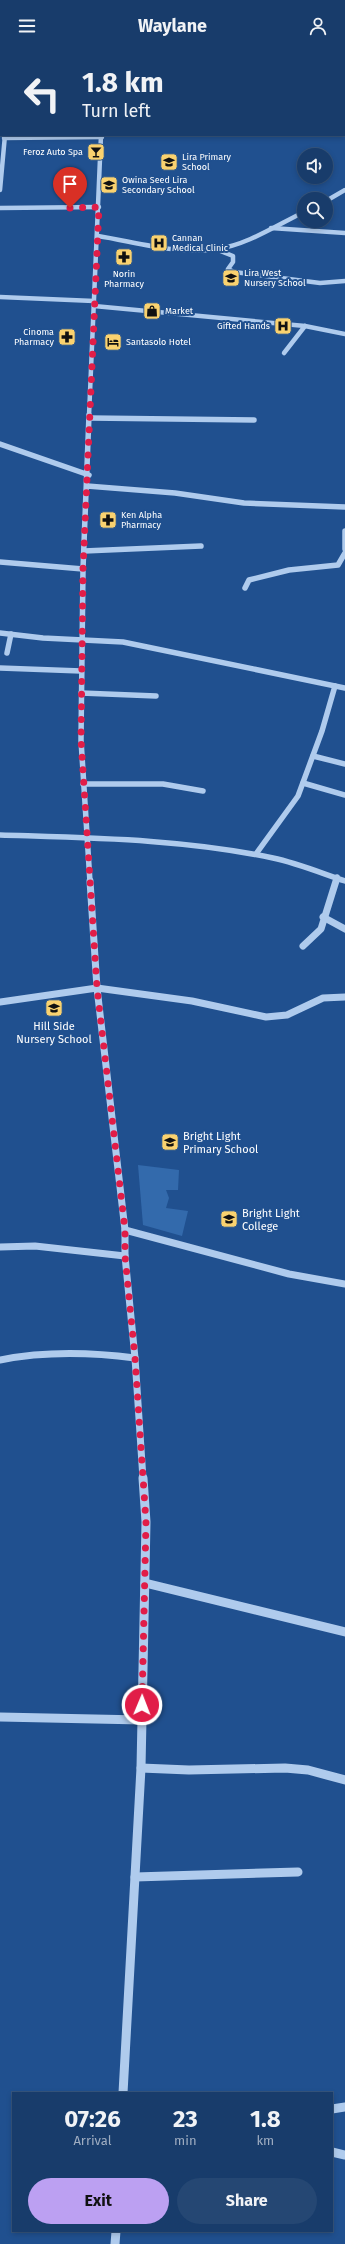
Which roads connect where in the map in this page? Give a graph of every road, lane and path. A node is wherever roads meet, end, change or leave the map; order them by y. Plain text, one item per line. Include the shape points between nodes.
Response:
1 (102, 136) edge
2 (5, 137) edge
3 (2, 174) edge
4 (0, 190) edge
5 (345, 190) edge
6 (333, 197) edge
7 (99, 207) junction
8 (0, 208) edge
9 (297, 215) edge
10 (269, 227) junction
11 (345, 233) edge
12 (98, 236) junction
13 (217, 249) junction
14 (345, 282) edge
15 (0, 297) edge
16 (94, 303) junction
17 (305, 326) junction
18 (344, 332) edge
19 (284, 353) dead end
20 (90, 418) junction
21 (254, 420) dead end
22 (0, 444) edge
23 (88, 475) junction
24 (87, 486) junction
25 (345, 507) edge
26 (345, 531) edge
27 (201, 546) dead end
28 (345, 549) edge
29 (84, 551) junction
30 (345, 553) edge
31 (0, 562) edge
32 (83, 569) junction
33 (245, 588) dead end
34 (0, 633) edge
35 (11, 634) junction
36 (82, 639) junction
37 (7, 653) dead end
38 (0, 668) edge
39 (81, 671) junction
40 (335, 686) junction
41 (345, 688) edge
42 (81, 693) junction
43 (156, 696) dead end
44 (313, 756) junction
45 (345, 764) edge
46 (303, 783) junction
47 (83, 784) junction
48 (203, 791) dead end
49 (345, 795) edge
50 (0, 835) edge
51 (86, 837) junction
52 (256, 854) junction
53 (337, 877) junction
54 (345, 881) edge
55 (323, 917) junction
56 (345, 929) edge
57 (303, 946) dead end
58 (97, 988) junction
59 (345, 997) edge
60 (0, 1002) edge
61 (125, 1230) junction
62 (0, 1247) edge
63 (125, 1256) junction
64 (345, 1284) edge
65 (135, 1358) junction
66 (0, 1360) edge
67 (145, 1583) junction
68 (345, 1632) edge
69 (0, 1717) edge
70 (142, 1720) junction
71 (141, 1768) junction
72 (345, 1780) edge
73 (298, 1872) dead end
74 (135, 1877) junction
75 (123, 2092) edge
76 (345, 2107) edge
77 (333, 2108) edge
78 (333, 2152) edge
79 (345, 2155) edge
80 (116, 2232) edge
81 (116, 2244) edge

1 - 2 street
1 - 7 street
2 - 3 street
3 - 4 street
5 - 6 street
7 - 8 street
7 - 12 street
9 - 10 street
10 - 11 street
10 - 13 street
12 - 13 street via 184,249
12 - 16 street
13 - 14 street via 233,256 233,262 228,269 234,272 320,283
15 - 16 street
16 - 17 street
16 - 20 street
17 - 18 street
17 - 19 street
20 - 21 street
20 - 23 street
22 - 23 street
23 - 24 street
24 - 25 street via 175,493 244,503
24 - 29 street
26 - 28 street
27 - 29 street
29 - 32 street
30 - 33 street via 338,565 300,568 261,576 249,580
31 - 32 street
32 - 36 street
34 - 35 street
35 - 36 street
35 - 37 street
36 - 39 street
36 - 40 street via 152,647
38 - 39 street
39 - 42 street
40 - 41 street
40 - 44 street
42 - 43 street
42 - 47 street
44 - 45 street
44 - 46 street
46 - 49 street
46 - 52 street via 297,799
47 - 48 street via 164,784
47 - 51 street
50 - 51 street
51 - 52 street
51 - 58 street
52 - 53 street
53 - 54 street
53 - 55 street via 334,892
55 - 56 street
55 - 57 street via 321,929
58 - 59 street via 192,1001 266,1017 287,1015 318,999
58 - 60 street
58 - 61 street
61 - 63 street
61 - 64 street via 289,1274
62 - 63 street via 35,1246
63 - 65 street
65 - 66 street via 68,1352
65 - 67 street via 146,1522
67 - 68 street
67 - 70 street
69 - 70 street
70 - 71 street
71 - 72 street via 285,1768 308,1770
71 - 74 street
73 - 74 street
74 - 75 street
76 - 77 street
78 - 79 street
80 - 81 street

